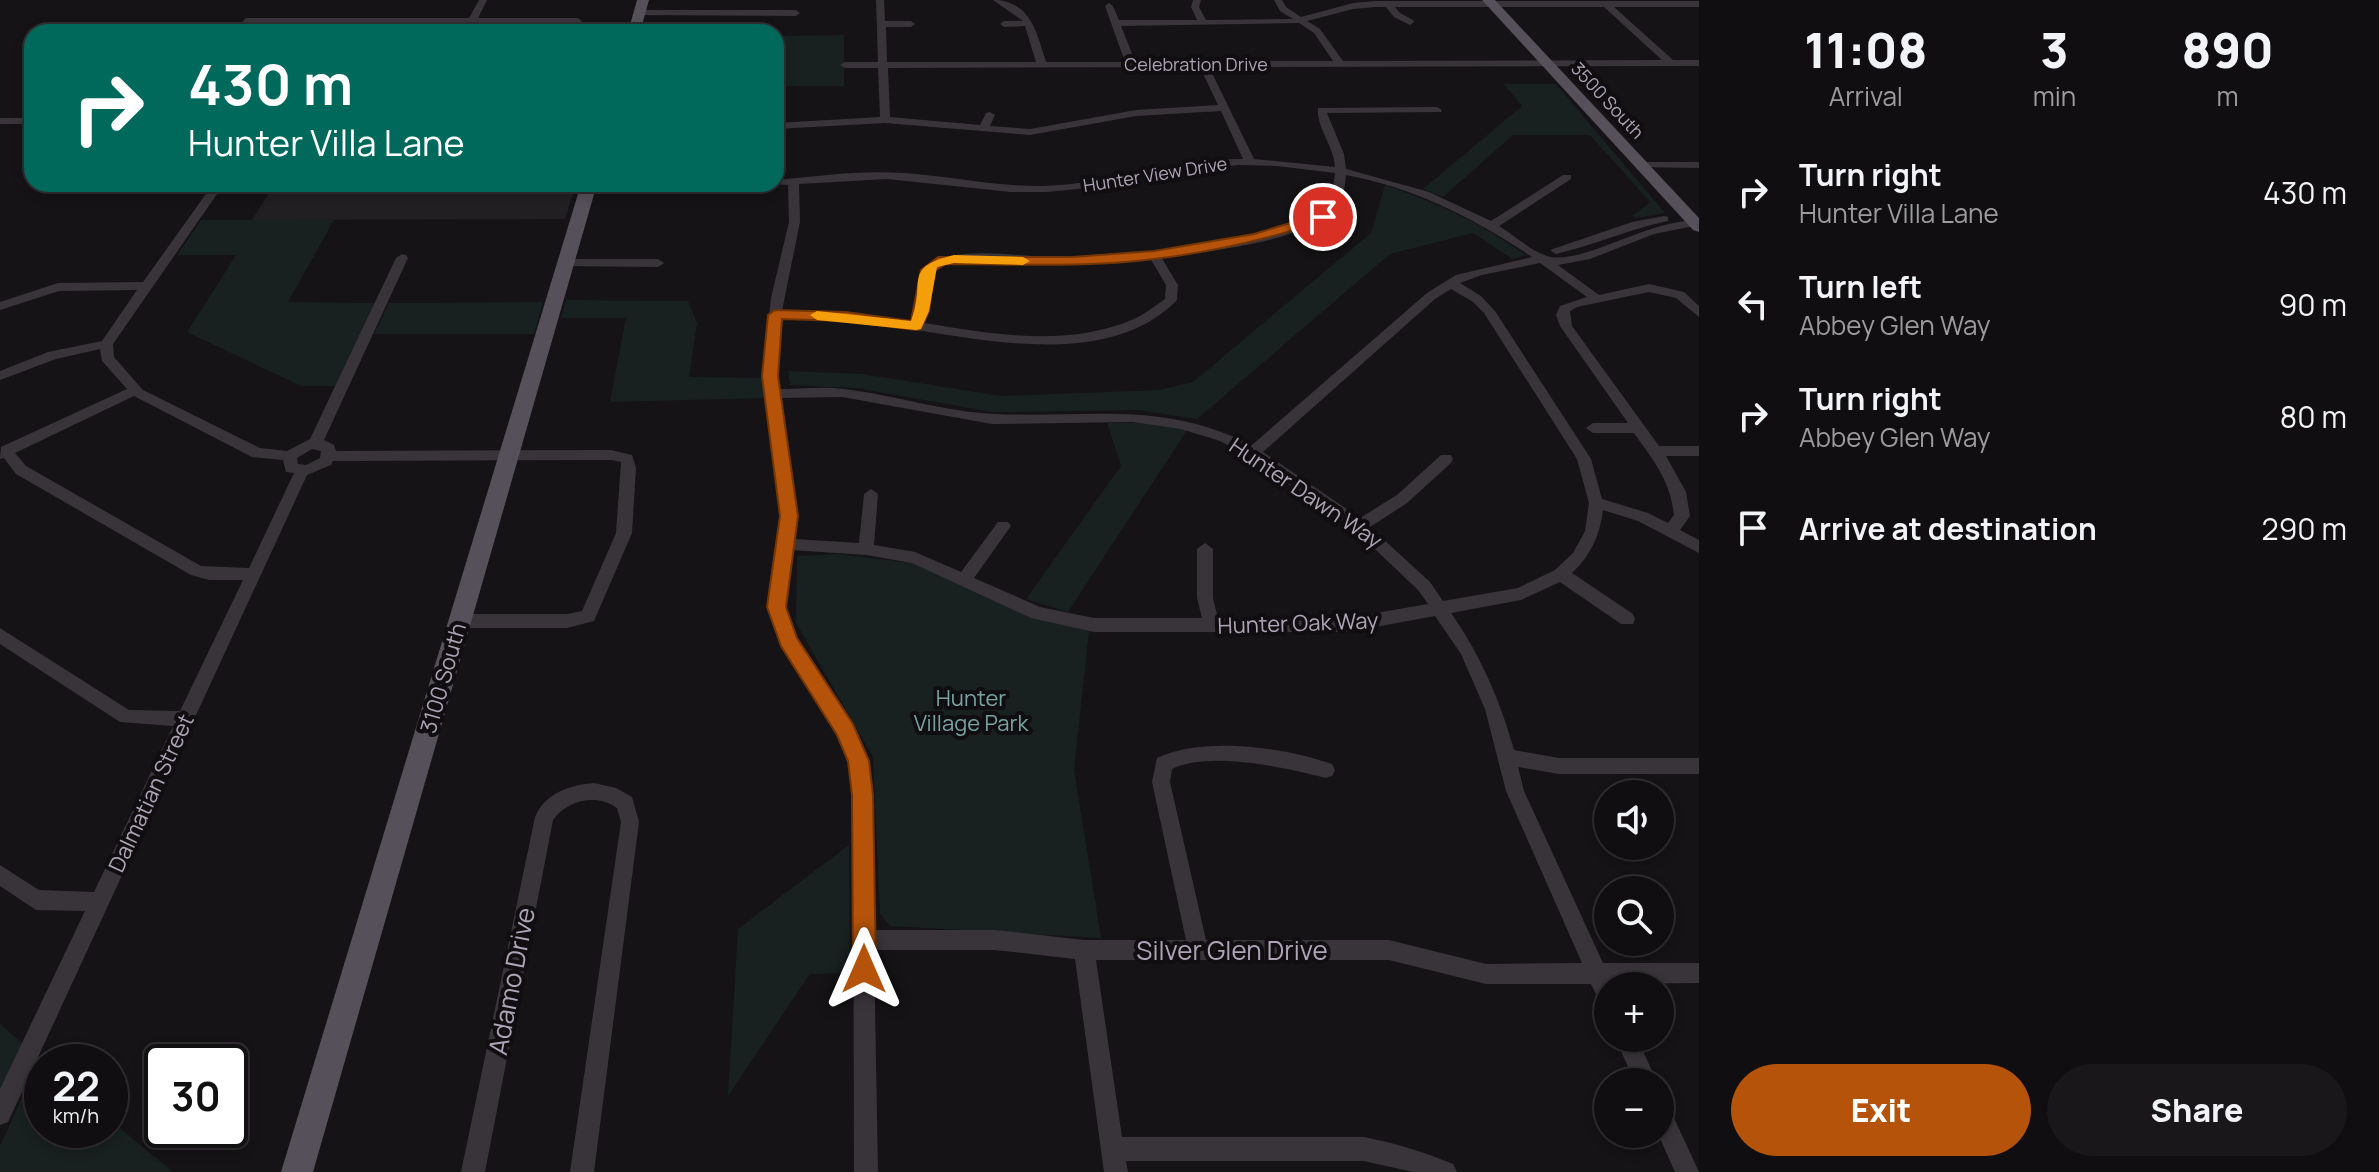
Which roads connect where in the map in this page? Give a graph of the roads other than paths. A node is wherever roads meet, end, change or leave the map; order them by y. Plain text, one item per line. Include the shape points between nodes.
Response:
1 (483, 0) edge
2 (880, 0) edge
3 (997, 0) edge
4 (1197, 0) edge
5 (1278, 0) edge
6 (1490, 2) edge
7 (1606, 4) junction
8 (1699, 4) edge
9 (1389, 5) junction
10 (641, 6) edge
11 (1109, 6) dead end
12 (796, 13) dead end
13 (472, 21) junction
14 (536, 21) junction
15 (578, 21) dead end
16 (1303, 21) junction
17 (1410, 22) dead end
18 (1029, 23) junction
19 (1116, 23) junction
20 (1203, 23) junction
21 (244, 24) edge
22 (535, 24) edge
23 (881, 24) junction
24 (911, 24) dead end
25 (1004, 24) dead end
26 (1546, 63) junction
27 (1670, 63) junction
28 (1699, 63) edge
29 (1131, 64) junction
30 (1203, 64) junction
31 (1340, 64) junction
32 (845, 65) dead end
33 (883, 65) junction
34 (1042, 65) junction
35 (1224, 108) junction
36 (1437, 110) dead end
37 (990, 115) dead end
38 (885, 120) junction
39 (0, 121) edge
40 (24, 121) edge
41 (784, 122) edge
42 (983, 130) junction
43 (1250, 162) junction
44 (1648, 165) junction
45 (1698, 165) edge
46 (1340, 171) junction
47 (1567, 177) dead end
48 (784, 182) edge
49 (213, 192) edge
50 (586, 192) edge
51 (1698, 224) edge
52 (1491, 226) junction
53 (1154, 255) junction
54 (402, 258) dead end
55 (1542, 259) junction
56 (565, 263) junction
57 (658, 263) dead end
58 (1451, 283) junction
59 (146, 286) junction
60 (1597, 299) junction
61 (0, 306) edge
62 (1698, 312) edge
63 (775, 315) junction
64 (916, 326) junction
65 (107, 344) junction
66 (0, 376) edge
67 (134, 391) junction
68 (773, 394) junction
69 (1593, 428) dead end
70 (1638, 428) junction
71 (315, 443) junction
72 (1655, 451) junction
73 (1699, 451) edge
74 (3, 452) edge
75 (1253, 452) junction
76 (329, 456) junction
77 (508, 456) junction
78 (1446, 459) dead end
79 (295, 464) junction
80 (871, 494) dead end
81 (1596, 503) junction
82 (1003, 526) dead end
83 (1360, 526) junction
84 (1670, 531) junction
85 (786, 544) junction
86 (1699, 547) edge
87 (866, 549) junction
88 (1205, 549) dead end
89 (253, 574) junction
90 (1561, 574) junction
91 (964, 579) junction
92 (1443, 610) junction
93 (1627, 619) dead end
94 (459, 621) junction
95 (1212, 626) junction
96 (0, 635) edge
97 (185, 719) junction
98 (1505, 757) junction
99 (1699, 766) edge
100 (1326, 770) dead end
101 (0, 874) edge
102 (99, 902) junction
103 (864, 940) junction
104 (1084, 950) junction
105 (1198, 950) junction
106 (1596, 972) edge
107 (1674, 973) edge
108 (1699, 973) edge
109 (1594, 974) edge
110 (0, 1114) edge
111 (1674, 1144) edge
112 (1115, 1161) edge
113 (297, 1172) edge
114 (473, 1172) edge
115 (582, 1172) edge
116 (866, 1172) edge
117 (1445, 1172) edge
118 (1687, 1172) edge

1 - 13 street
2 - 23 street
3 - 18 street
4 - 20 street
5 - 16 street
6 - 7 street
6 - 9 street
6 - 26 main road, 3500 South
7 - 8 street
7 - 27 street
9 - 16 street via 1353,6
9 - 17 street
10 - 12 street
11 - 19 street
13 - 14 street
13 - 21 street
14 - 15 street
14 - 22 street
16 - 20 street
16 - 31 street via 1320,34
18 - 25 street
18 - 34 street
19 - 20 street
19 - 29 street
23 - 24 street
23 - 33 street
26 - 27 street, Celebration Drive
26 - 31 street, Celebration Drive
26 - 44 main road, 3500 South
27 - 28 street, Celebration Drive
29 - 30 street, Celebration Drive
29 - 34 street, Celebration Drive
30 - 31 street, Celebration Drive
30 - 35 street
32 - 33 street, Celebration Drive
33 - 34 street, Celebration Drive
33 - 38 street
35 - 42 street via 1098,117 1038,132
35 - 43 street
36 - 46 street via 1322,110 1340,156
37 - 42 street
38 - 41 street
38 - 42 street
39 - 40 street
43 - 46 street, Hunter View Drive
43 - 48 street, Hunter View Drive via 1198,164 1044,189 887,175
44 - 45 street
44 - 51 main road, 3500 South
46 - 52 street, Hunter View Drive via 1428,196
46 - 53 street via 1334,203 1316,221 1237,242
47 - 52 street
48 - 63 street via 797,214
49 - 59 street
50 - 56 main road, 3100 South
51 - 55 street via 1651,231 1592,254
52 - 55 street, Hunter View Drive
53 - 64 street via 1072,261 943,260 928,270
53 - 64 street via 1171,282 1173,298 1150,317 1114,332 1026,339
54 - 71 street
55 - 58 street
55 - 60 street, Hunter View Drive
56 - 57 street
56 - 77 main road, 3100 South
58 - 75 street
58 - 81 street, Hunter Oak Way via 1489,311 1584,459
59 - 61 street via 58,287
59 - 65 street
60 - 62 street via 1645,288 1674,293
60 - 70 street via 1566,307 1563,318
63 - 64 street
63 - 68 street
65 - 66 street via 53,355
65 - 67 street via 108,361
67 - 74 street
67 - 79 street via 257,453
68 - 75 street, Hunter Dawn Way via 842,393 992,419 1156,419 1210,432
68 - 85 street via 789,502
69 - 70 street
70 - 72 street
71 - 76 street via 326,445
71 - 79 street via 302,445
72 - 73 street
72 - 84 street via 1682,502 1681,518
74 - 89 street via 19,469 197,571
75 - 83 street, Hunter Dawn Way
76 - 77 street
76 - 79 street via 321,465
77 - 94 main road, 3100 South
77 - 94 street via 627,459 624,533 588,616 567,621
78 - 83 street via 1402,499
79 - 89 street, Dalmatian Street
80 - 87 street
81 - 84 street
81 - 90 street, Hunter Oak Way via 1586,547
82 - 91 street
83 - 92 street, Hunter Dawn Way via 1406,566
84 - 86 street
85 - 87 street, Hunter Oak Way
85 - 103 street via 777,585 779,618 846,730 862,777
87 - 91 street, Hunter Oak Way via 915,558
88 - 95 street via 1205,598
89 - 97 street, Dalmatian Street
90 - 92 street, Hunter Oak Way via 1521,594
90 - 93 street
91 - 95 street, Hunter Oak Way via 1026,609 1070,622
92 - 95 street, Hunter Oak Way via 1348,625
92 - 98 street, Hunter Dawn Way via 1488,694
94 - 113 main road, 3100 South
96 - 97 street via 126,717
97 - 102 street, Dalmatian Street
98 - 99 street via 1559,766
98 - 106 street, Hunter Dawn Way via 1515,791
100 - 105 street via 1239,755 1182,756 1163,764 1161,782
101 - 102 street via 36,900
102 - 110 street, Dalmatian Street
103 - 104 street, Silver Glen Drive via 995,940
103 - 116 street
104 - 105 street, Silver Glen Drive
104 - 112 street
105 - 109 street, Silver Glen Drive via 1389,950 1486,974
107 - 108 street, Silver Glen Drive
111 - 118 street
112 - 117 street via 1364,1149
114 - 115 street, Adamo Drive via 543,823 562,797 607,794 622,799 630,822

